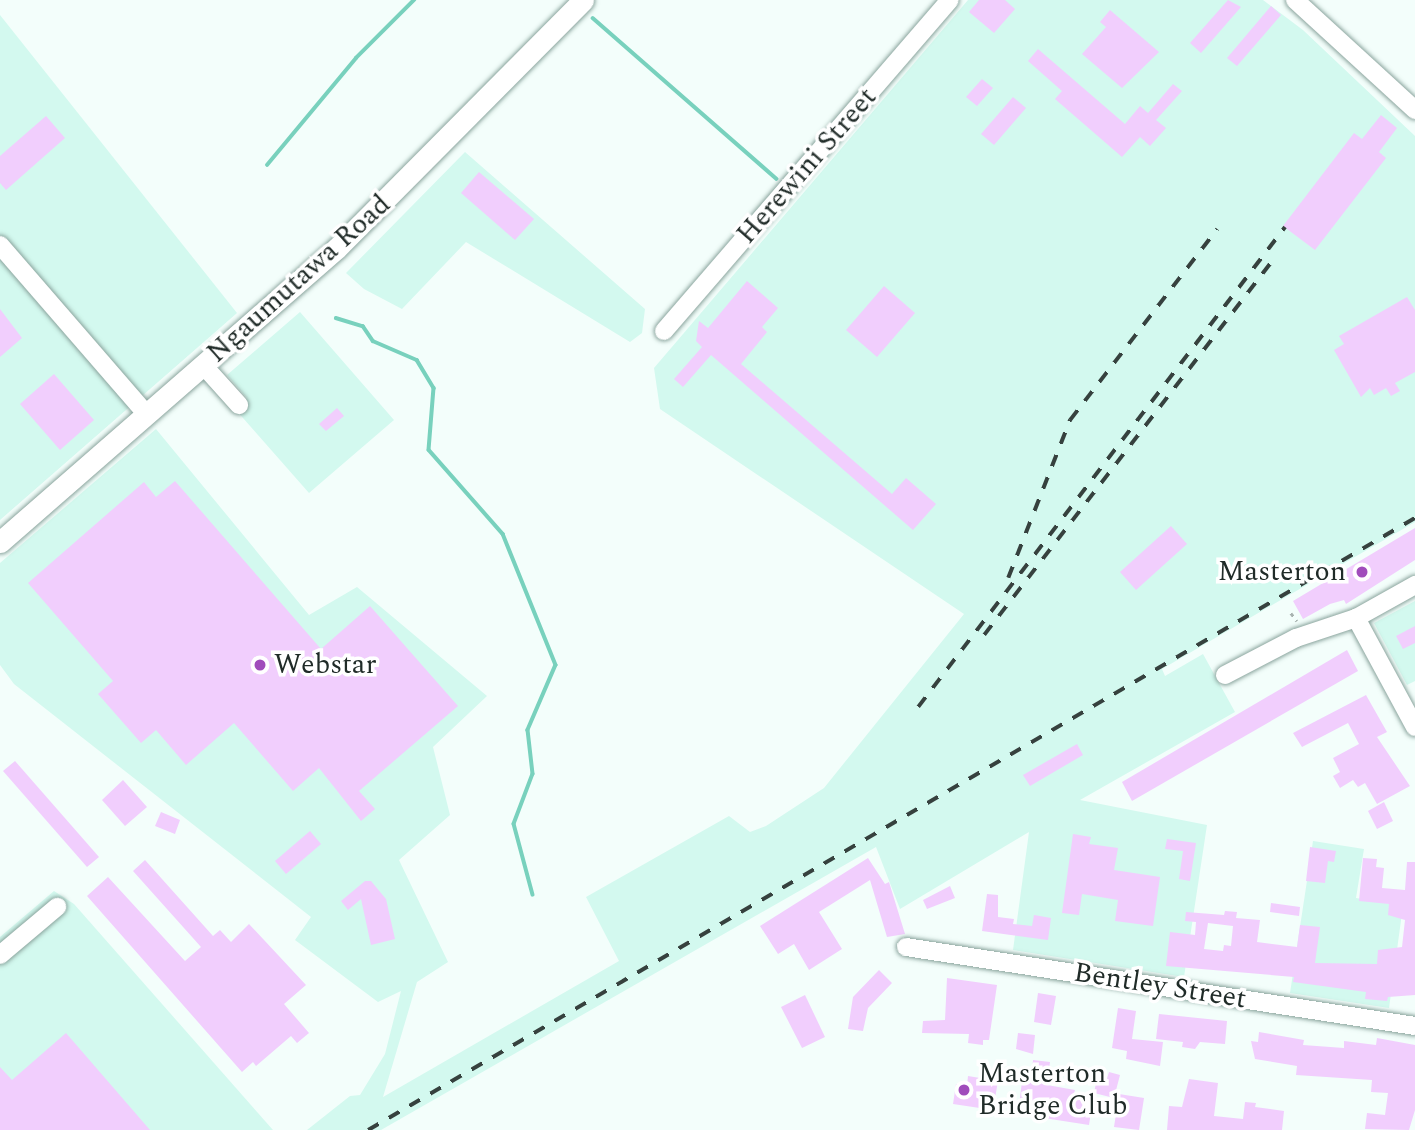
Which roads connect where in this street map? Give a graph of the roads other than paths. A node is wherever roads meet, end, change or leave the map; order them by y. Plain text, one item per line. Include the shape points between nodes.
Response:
1 (583, 0) edge
2 (950, 0) edge
3 (1295, 0) edge
4 (1415, 110) edge
5 (3, 254) edge
6 (664, 331) dead end
7 (203, 365) junction
8 (239, 405) dead end
9 (147, 415) junction
10 (0, 542) edge
11 (1415, 585) edge
12 (1356, 618) junction
13 (1224, 675) dead end
14 (1408, 694) edge
15 (1415, 727) edge
16 (57, 907) dead end
17 (906, 947) dead end
18 (0, 955) edge
19 (1415, 1026) edge

1 - 7 main road, Ngaumutawa Road via 380,207
2 - 6 street, Herewini Street
3 - 4 street
5 - 9 street
7 - 8 street
7 - 9 main road, Ngaumutawa Road
9 - 10 main road, Ngaumutawa Road
11 - 12 street
12 - 13 street via 1296,638
12 - 14 street
14 - 15 street
16 - 18 street
17 - 19 street, Bentley Street

